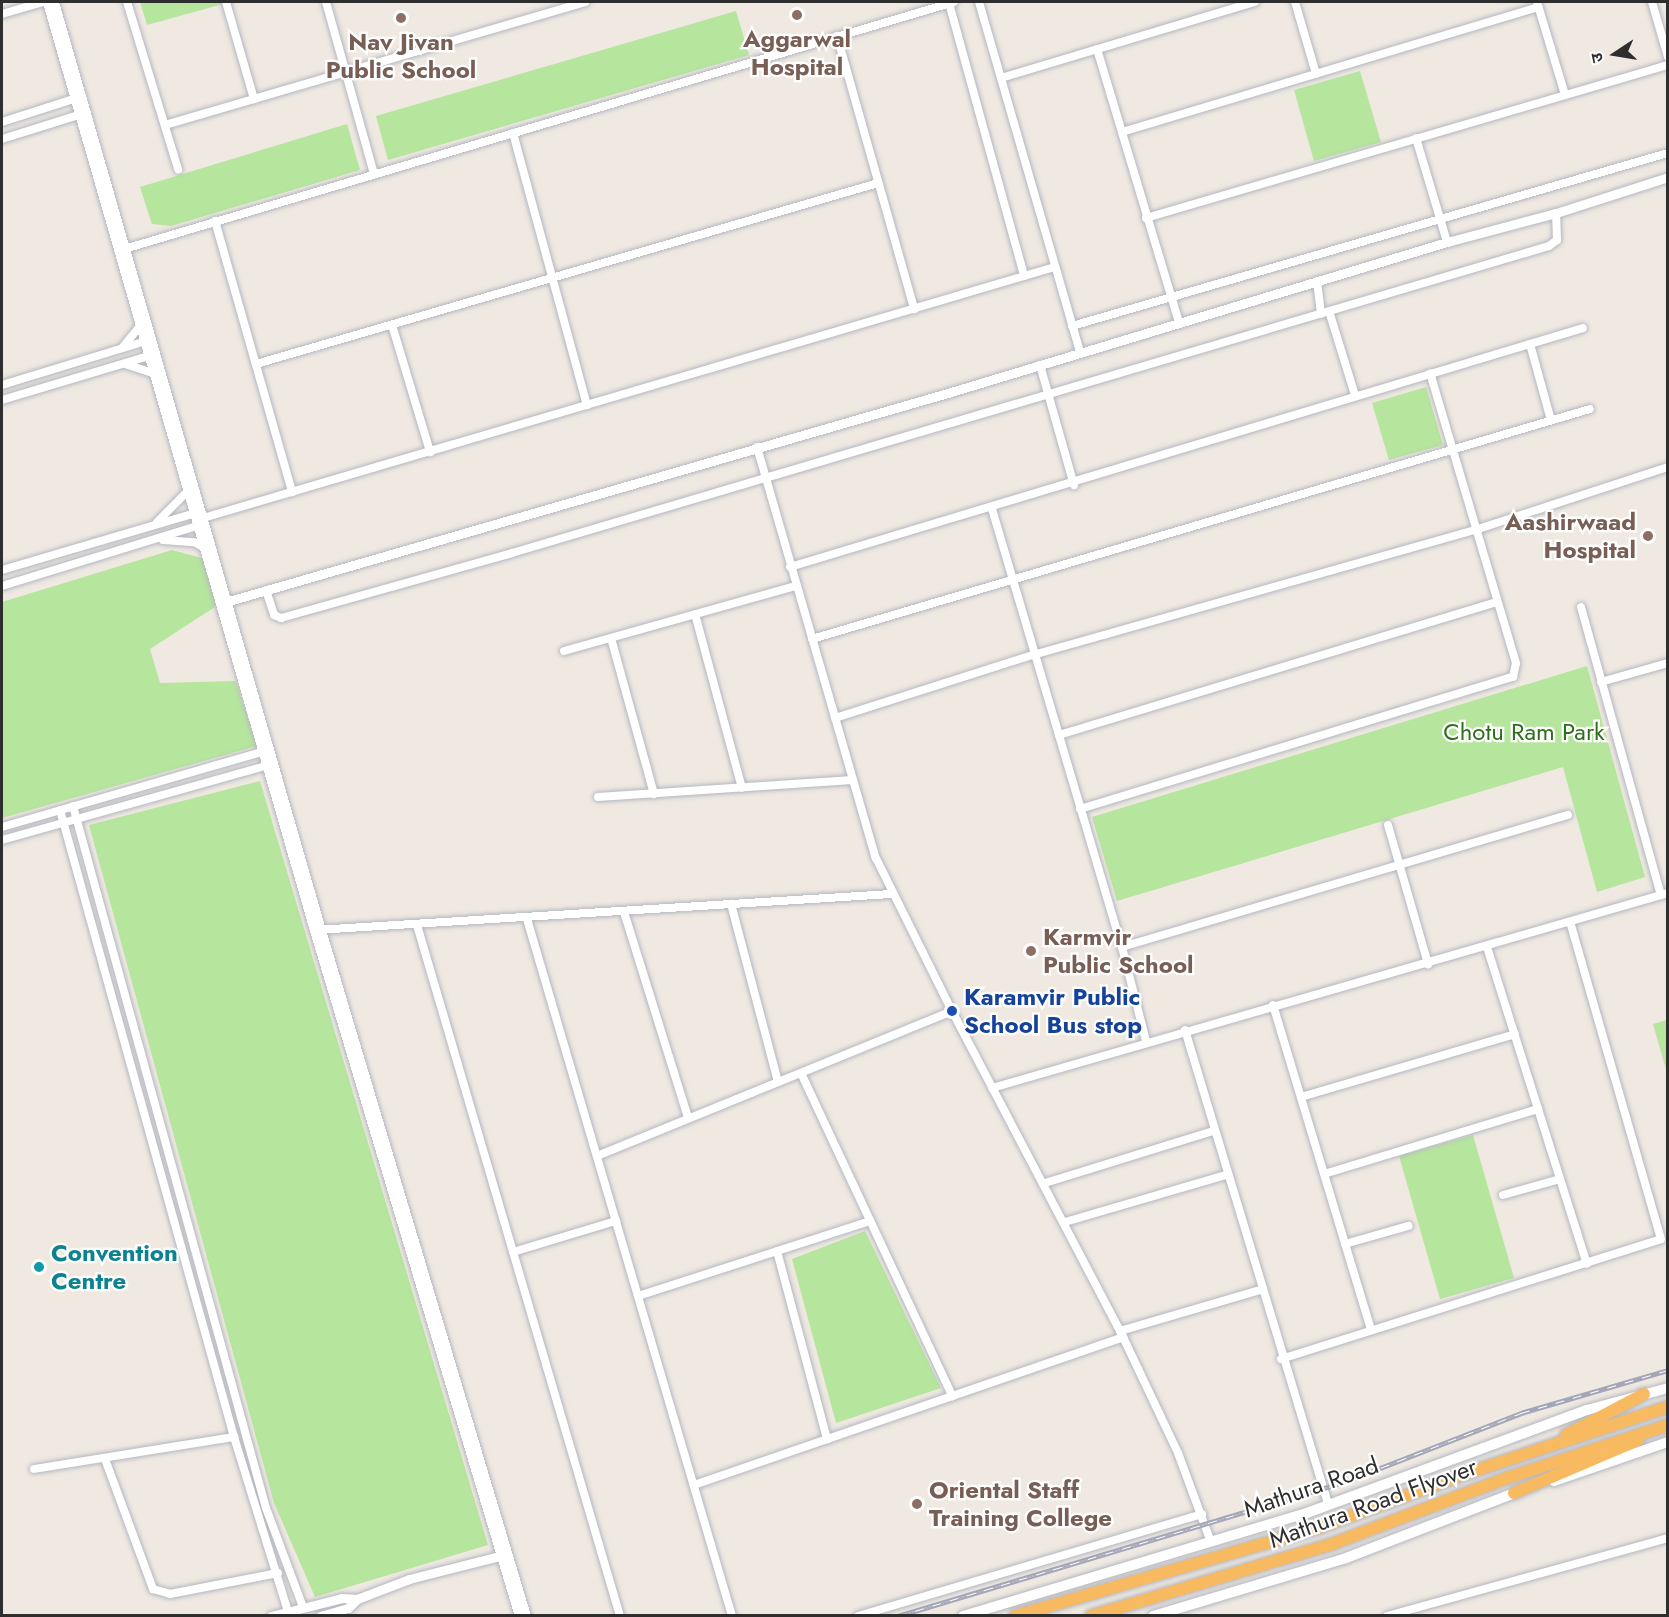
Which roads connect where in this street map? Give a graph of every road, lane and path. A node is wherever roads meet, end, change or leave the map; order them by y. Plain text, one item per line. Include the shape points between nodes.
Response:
1 (45, 2) edge
2 (54, 2) edge
3 (127, 2) edge
4 (226, 2) edge
5 (326, 2) edge
6 (585, 2) edge
7 (952, 2) edge
8 (979, 2) edge
9 (1255, 2) edge
10 (1295, 2) edge
11 (1652, 2) edge
12 (1538, 4) edge
13 (2, 14) edge
14 (837, 36) junction
15 (1097, 49) junction
16 (1668, 57) edge
17 (1668, 65) edge
18 (347, 72) junction
19 (1316, 74) junction
20 (1000, 78) junction
21 (1564, 95) junction
22 (79, 97) junction
23 (254, 99) junction
24 (83, 114) junction
25 (2, 122) edge
26 (165, 125) junction
27 (1122, 132) junction
28 (513, 133) junction
29 (1416, 138) junction
30 (2, 139) edge
31 (1668, 153) edge
32 (178, 169) dead end
33 (374, 174) junction
34 (1668, 177) edge
35 (878, 183) junction
36 (1556, 213) junction
37 (1440, 216) junction
38 (1146, 218) junction
39 (215, 221) junction
40 (1447, 242) junction
41 (123, 249) junction
42 (1055, 267) junction
43 (1024, 276) junction
44 (553, 278) junction
45 (1317, 280) junction
46 (1170, 297) junction
47 (914, 309) junction
48 (1325, 313) junction
49 (1179, 322) junction
50 (141, 325) junction
51 (392, 325) junction
52 (1072, 326) junction
53 (1583, 328) dead end
54 (149, 340) junction
55 (1530, 344) junction
56 (122, 348) junction
57 (1080, 352) junction
58 (153, 355) junction
59 (123, 363) junction
60 (256, 364) junction
61 (1040, 365) junction
62 (1430, 373) junction
63 (155, 374) junction
64 (2, 385) edge
65 (1048, 394) junction
66 (1355, 394) junction
67 (2, 400) edge
68 (588, 405) junction
69 (1590, 409) dead end
70 (1551, 420) junction
71 (758, 447) junction
72 (1452, 450) junction
73 (430, 452) junction
74 (1668, 467) edge
75 (767, 478) junction
76 (1074, 484) junction
77 (188, 491) junction
78 (292, 492) junction
79 (992, 509) junction
80 (200, 518) junction
81 (148, 528) junction
82 (1475, 530) junction
83 (148, 541) junction
84 (205, 548) junction
85 (790, 567) junction
86 (2, 570) edge
87 (1013, 580) junction
88 (2, 586) edge
89 (796, 586) junction
90 (266, 590) junction
91 (224, 602) junction
92 (1496, 602) junction
93 (1581, 607) dead end
94 (695, 614) junction
95 (611, 638) junction
96 (812, 639) junction
97 (564, 651) dead end
98 (1033, 655) junction
99 (1668, 663) edge
100 (1601, 681) junction
101 (835, 718) junction
102 (1059, 735) junction
103 (266, 751) junction
104 (270, 765) junction
105 (852, 780) junction
106 (742, 788) junction
107 (654, 794) junction
108 (598, 797) dead end
109 (73, 806) junction
110 (1080, 809) junction
111 (60, 810) junction
112 (1568, 815) dead end
113 (77, 819) junction
114 (63, 823) junction
115 (1388, 825) dead end
116 (2, 827) edge
117 (2, 840) edge
118 (1399, 865) junction
119 (892, 894) junction
120 (1664, 894) edge
121 (730, 904) junction
122 (624, 912) junction
123 (527, 919) junction
124 (1570, 922) junction
125 (417, 925) junction
126 (318, 930) junction
127 (1487, 946) junction
128 (1122, 947) junction
129 (1428, 964) junction
130 (1273, 1005) junction
131 (952, 1011) junction
132 (1185, 1030) junction
133 (1515, 1034) junction
134 (1146, 1041) junction
135 (801, 1073) junction
136 (778, 1082) junction
137 (992, 1088) junction
138 (1301, 1097) junction
139 (1538, 1109) junction
140 (688, 1118) junction
141 (1213, 1131) junction
142 (597, 1156) junction
143 (1324, 1174) junction
144 (1226, 1175) junction
145 (1560, 1179) junction
146 (1045, 1184) junction
147 (1503, 1195) dead end
148 (616, 1221) junction
149 (870, 1221) junction
150 (1065, 1222) junction
151 (1408, 1226) dead end
152 (1345, 1244) junction
153 (777, 1251) junction
154 (513, 1252) junction
155 (1587, 1264) junction
156 (1260, 1290) junction
157 (638, 1296) junction
158 (1370, 1328) junction
159 (1122, 1334) junction
160 (1281, 1359) junction
161 (1668, 1388) edge
162 (1644, 1394) junction
163 (952, 1396) junction
164 (1668, 1407) edge
165 (1663, 1426) edge
166 (234, 1437) junction
167 (827, 1439) junction
168 (1668, 1442) edge
169 (1547, 1447) junction
170 (105, 1459) junction
171 (34, 1469) dead end
172 (694, 1485) junction
173 (1514, 1493) junction
174 (1328, 1505) junction
175 (1202, 1514) junction
176 (1668, 1538) edge
177 (1211, 1542) junction
178 (505, 1554) junction
179 (278, 1573) junction
180 (357, 1599) junction
181 (1004, 1604) junction
182 (303, 1607) junction
183 (288, 1611) junction
184 (272, 1616) edge
185 (320, 1616) edge
186 (519, 1616) edge
187 (526, 1616) edge
188 (620, 1616) edge
189 (732, 1616) edge
190 (858, 1616) edge
191 (963, 1616) edge
192 (996, 1616) edge
193 (1015, 1616) edge
194 (1092, 1616) edge
195 (1153, 1616) edge
196 (1387, 1616) edge

1 - 13 street
1 - 22 street
2 - 22 street
3 - 26 street
4 - 23 street
5 - 18 street
6 - 18 street
7 - 14 street
7 - 43 street
8 - 20 street
9 - 15 street
10 - 19 street
11 - 16 street
12 - 19 street
12 - 21 street
14 - 28 street
14 - 35 street
15 - 20 street
15 - 27 street
17 - 21 street
18 - 23 street
18 - 33 street
19 - 27 street
20 - 42 street
21 - 29 street
22 - 24 street
22 - 25 street
23 - 26 street
24 - 30 street
24 - 41 street
26 - 32 street
27 - 38 street
28 - 33 street
28 - 44 street
29 - 37 street
29 - 38 street
31 - 37 street
33 - 39 street
34 - 36 street
35 - 44 street
35 - 47 street
36 - 40 street
36 - 48 street via 1557,240 1549,246
37 - 40 street
37 - 46 street
38 - 46 street
39 - 41 street
39 - 60 street
40 - 45 street
41 - 50 street
41 - 54 street
42 - 43 street
42 - 52 street
43 - 47 street
44 - 51 street
44 - 68 street
45 - 48 street
45 - 49 street
46 - 49 street
46 - 52 street
47 - 68 street
48 - 65 street
48 - 66 street
49 - 57 street
50 - 54 street
50 - 56 street
51 - 60 street
51 - 73 street
52 - 57 street
53 - 55 street
54 - 56 street
54 - 58 street
55 - 62 street
55 - 70 street
56 - 64 street
57 - 61 street
58 - 59 street
58 - 63 street
58 - 80 street
59 - 63 street
59 - 67 street
60 - 78 street
61 - 65 street
61 - 71 street
62 - 66 street
62 - 72 street
63 - 77 street
65 - 75 street
65 - 76 street
66 - 76 street
68 - 73 street
69 - 70 street
70 - 72 street
71 - 75 street
71 - 90 street
72 - 82 street
72 - 87 street
73 - 78 street
74 - 82 street
75 - 85 street
75 - 90 street via 280,618 274,615
76 - 79 street
77 - 80 street
77 - 81 street via 166,516
78 - 80 street
79 - 85 street
79 - 87 street
80 - 81 street
80 - 83 street
80 - 84 street
80 - 91 street
81 - 86 street
82 - 92 street
82 - 98 street
83 - 84 street via 172,539
83 - 88 street
84 - 91 street
85 - 89 street
87 - 96 street
87 - 98 street
89 - 94 street
89 - 96 street
90 - 91 street
91 - 103 street
92 - 102 street
92 - 110 street via 1517,671 1510,679
93 - 100 street
94 - 95 street
94 - 106 street
95 - 97 street
95 - 107 street
96 - 101 street
98 - 101 street
98 - 102 street
99 - 100 street
100 - 120 street
101 - 105 street
102 - 110 street
103 - 104 street
103 - 109 street
104 - 113 street
104 - 126 street
105 - 106 street
105 - 119 street via 870,841
106 - 107 street
107 - 108 street
109 - 111 street
109 - 113 street
110 - 128 street
111 - 114 street
111 - 116 street
112 - 118 street
113 - 114 street
113 - 182 street via 266,1508
114 - 117 street
114 - 166 street
115 - 118 street
118 - 128 street
118 - 129 street
119 - 121 street
119 - 131 street
120 - 124 street
121 - 122 street
121 - 136 street
122 - 123 street
122 - 140 street
123 - 125 street
123 - 142 street
124 - 127 street
124 - 155 street via 1662,1233 1657,1242
125 - 126 street
125 - 154 street
126 - 178 street
127 - 129 street
127 - 133 street
128 - 134 street
129 - 130 street
130 - 132 street
130 - 138 street
131 - 135 street
131 - 137 street
132 - 134 street
132 - 141 street
133 - 138 street
133 - 139 street
134 - 137 street
135 - 136 street
135 - 149 street
136 - 140 street
137 - 146 street
138 - 143 street
139 - 143 street
139 - 145 street
140 - 142 street
141 - 144 street
141 - 146 street
142 - 148 street
143 - 152 street
144 - 150 street
144 - 156 street
145 - 147 street
145 - 155 street
146 - 150 street
148 - 154 street
148 - 157 street
149 - 153 street
149 - 163 street
150 - 159 street
151 - 152 street
152 - 158 street
153 - 157 street
153 - 167 street
154 - 188 street
155 - 158 street
156 - 159 street
156 - 160 street
157 - 172 street
158 - 160 street
159 - 163 street
159 - 175 street
160 - 174 street
161 - 162 main road, Mathura Road
162 - 169 highway via 1613,1407
162 - 174 main road, Mathura Road via 1587,1410
163 - 167 street
164 - 169 highway
165 - 173 highway via 1623,1448
165 - 194 highway, Mathura Road Flyover via 1332,1544
166 - 170 street
166 - 179 street
167 - 172 street
168 - 173 main road
169 - 193 highway, Mathura Road Flyover via 1318,1528
170 - 171 street
170 - 179 street via 153,1589 170,1594
172 - 189 street
173 - 195 main road via 1346,1558
174 - 177 main road, Mathura Road
175 - 177 street
175 - 190 street
176 - 196 street
177 - 181 main road, Mathura Road
178 - 180 street via 409,1579
178 - 186 street
178 - 187 street
179 - 183 street
180 - 182 street via 342,1598
180 - 185 street via 348,1608
181 - 191 main road, Mathura Road
181 - 192 main road
182 - 183 street
183 - 184 street

